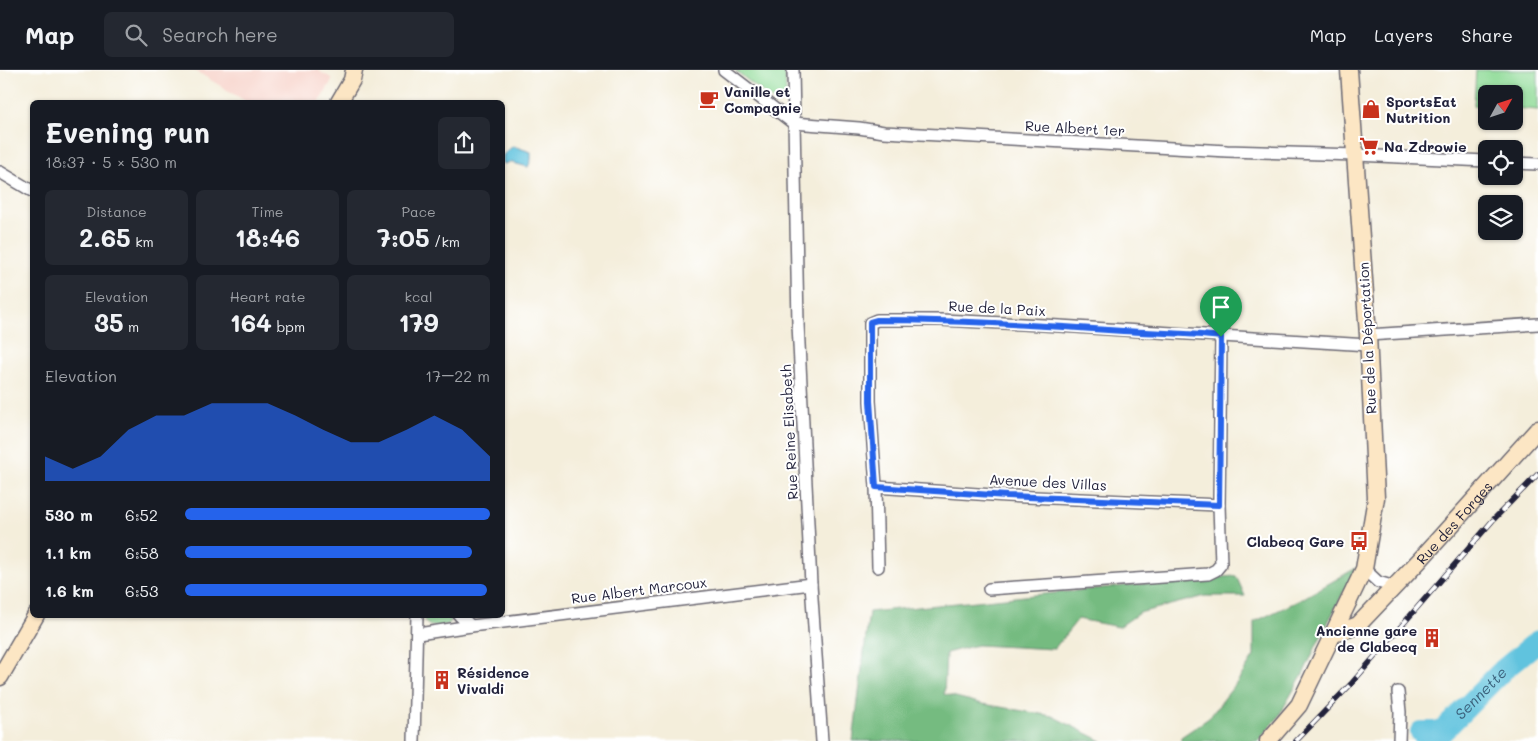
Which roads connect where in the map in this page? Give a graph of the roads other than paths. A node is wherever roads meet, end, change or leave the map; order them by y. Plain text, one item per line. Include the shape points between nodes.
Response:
1 (354, 70) edge
2 (724, 70) edge
3 (793, 70) edge
4 (1350, 70) edge
5 (340, 100) edge
6 (793, 124) junction
7 (1356, 155) junction
8 (1478, 161) edge
9 (1523, 163) edge
10 (1538, 164) edge
11 (0, 172) edge
12 (30, 190) edge
13 (1538, 324) edge
14 (1221, 337) junction
15 (1368, 340) junction
16 (1538, 429) edge
17 (876, 487) junction
18 (1219, 505) junction
19 (878, 567) dead end
20 (1364, 569) junction
21 (811, 584) junction
22 (1394, 587) junction
23 (989, 589) dead end
24 (34, 618) edge
25 (417, 618) edge
26 (462, 618) edge
27 (471, 626) junction
28 (418, 634) junction
29 (1334, 634) junction
30 (0, 677) edge
31 (1398, 692) dead end
32 (821, 740) edge
33 (414, 741) edge
34 (1268, 741) edge
35 (1399, 741) edge

1 - 5 main road
2 - 6 street
3 - 6 street, Rue Reine Elisabeth
4 - 7 main road, Rue de la Déportation
6 - 7 street, Rue Albert 1er via 1207,150
6 - 21 street, Rue Reine Elisabeth via 798,324
7 - 8 street, Rue Albert 1er
7 - 15 main road, Rue de la Déportation
9 - 10 street
11 - 12 street
13 - 15 street
14 - 15 street, Rue de la Paix
14 - 17 street, Rue de la Paix via 947,320 870,322 870,401
14 - 18 street
15 - 20 main road, Rue de la Déportation via 1376,498
16 - 22 main road, Rue des Forges
17 - 18 street, Avenue des Villas
17 - 19 street, Rue de la Paix
18 - 23 street via 1221,564 1208,574
20 - 22 street via 1378,582
20 - 29 main road, Rue de la Déportation
21 - 27 street, Rue Albert Marcoux
21 - 32 street, Rue Reine Elisabeth
22 - 29 main road, Rue des Forges via 1358,625
24 - 30 main road
25 - 28 street
26 - 27 street
27 - 28 street, Rue Albert Marcoux
28 - 33 street
29 - 34 main road, Rue de la Déportation via 1300,705
31 - 35 street

